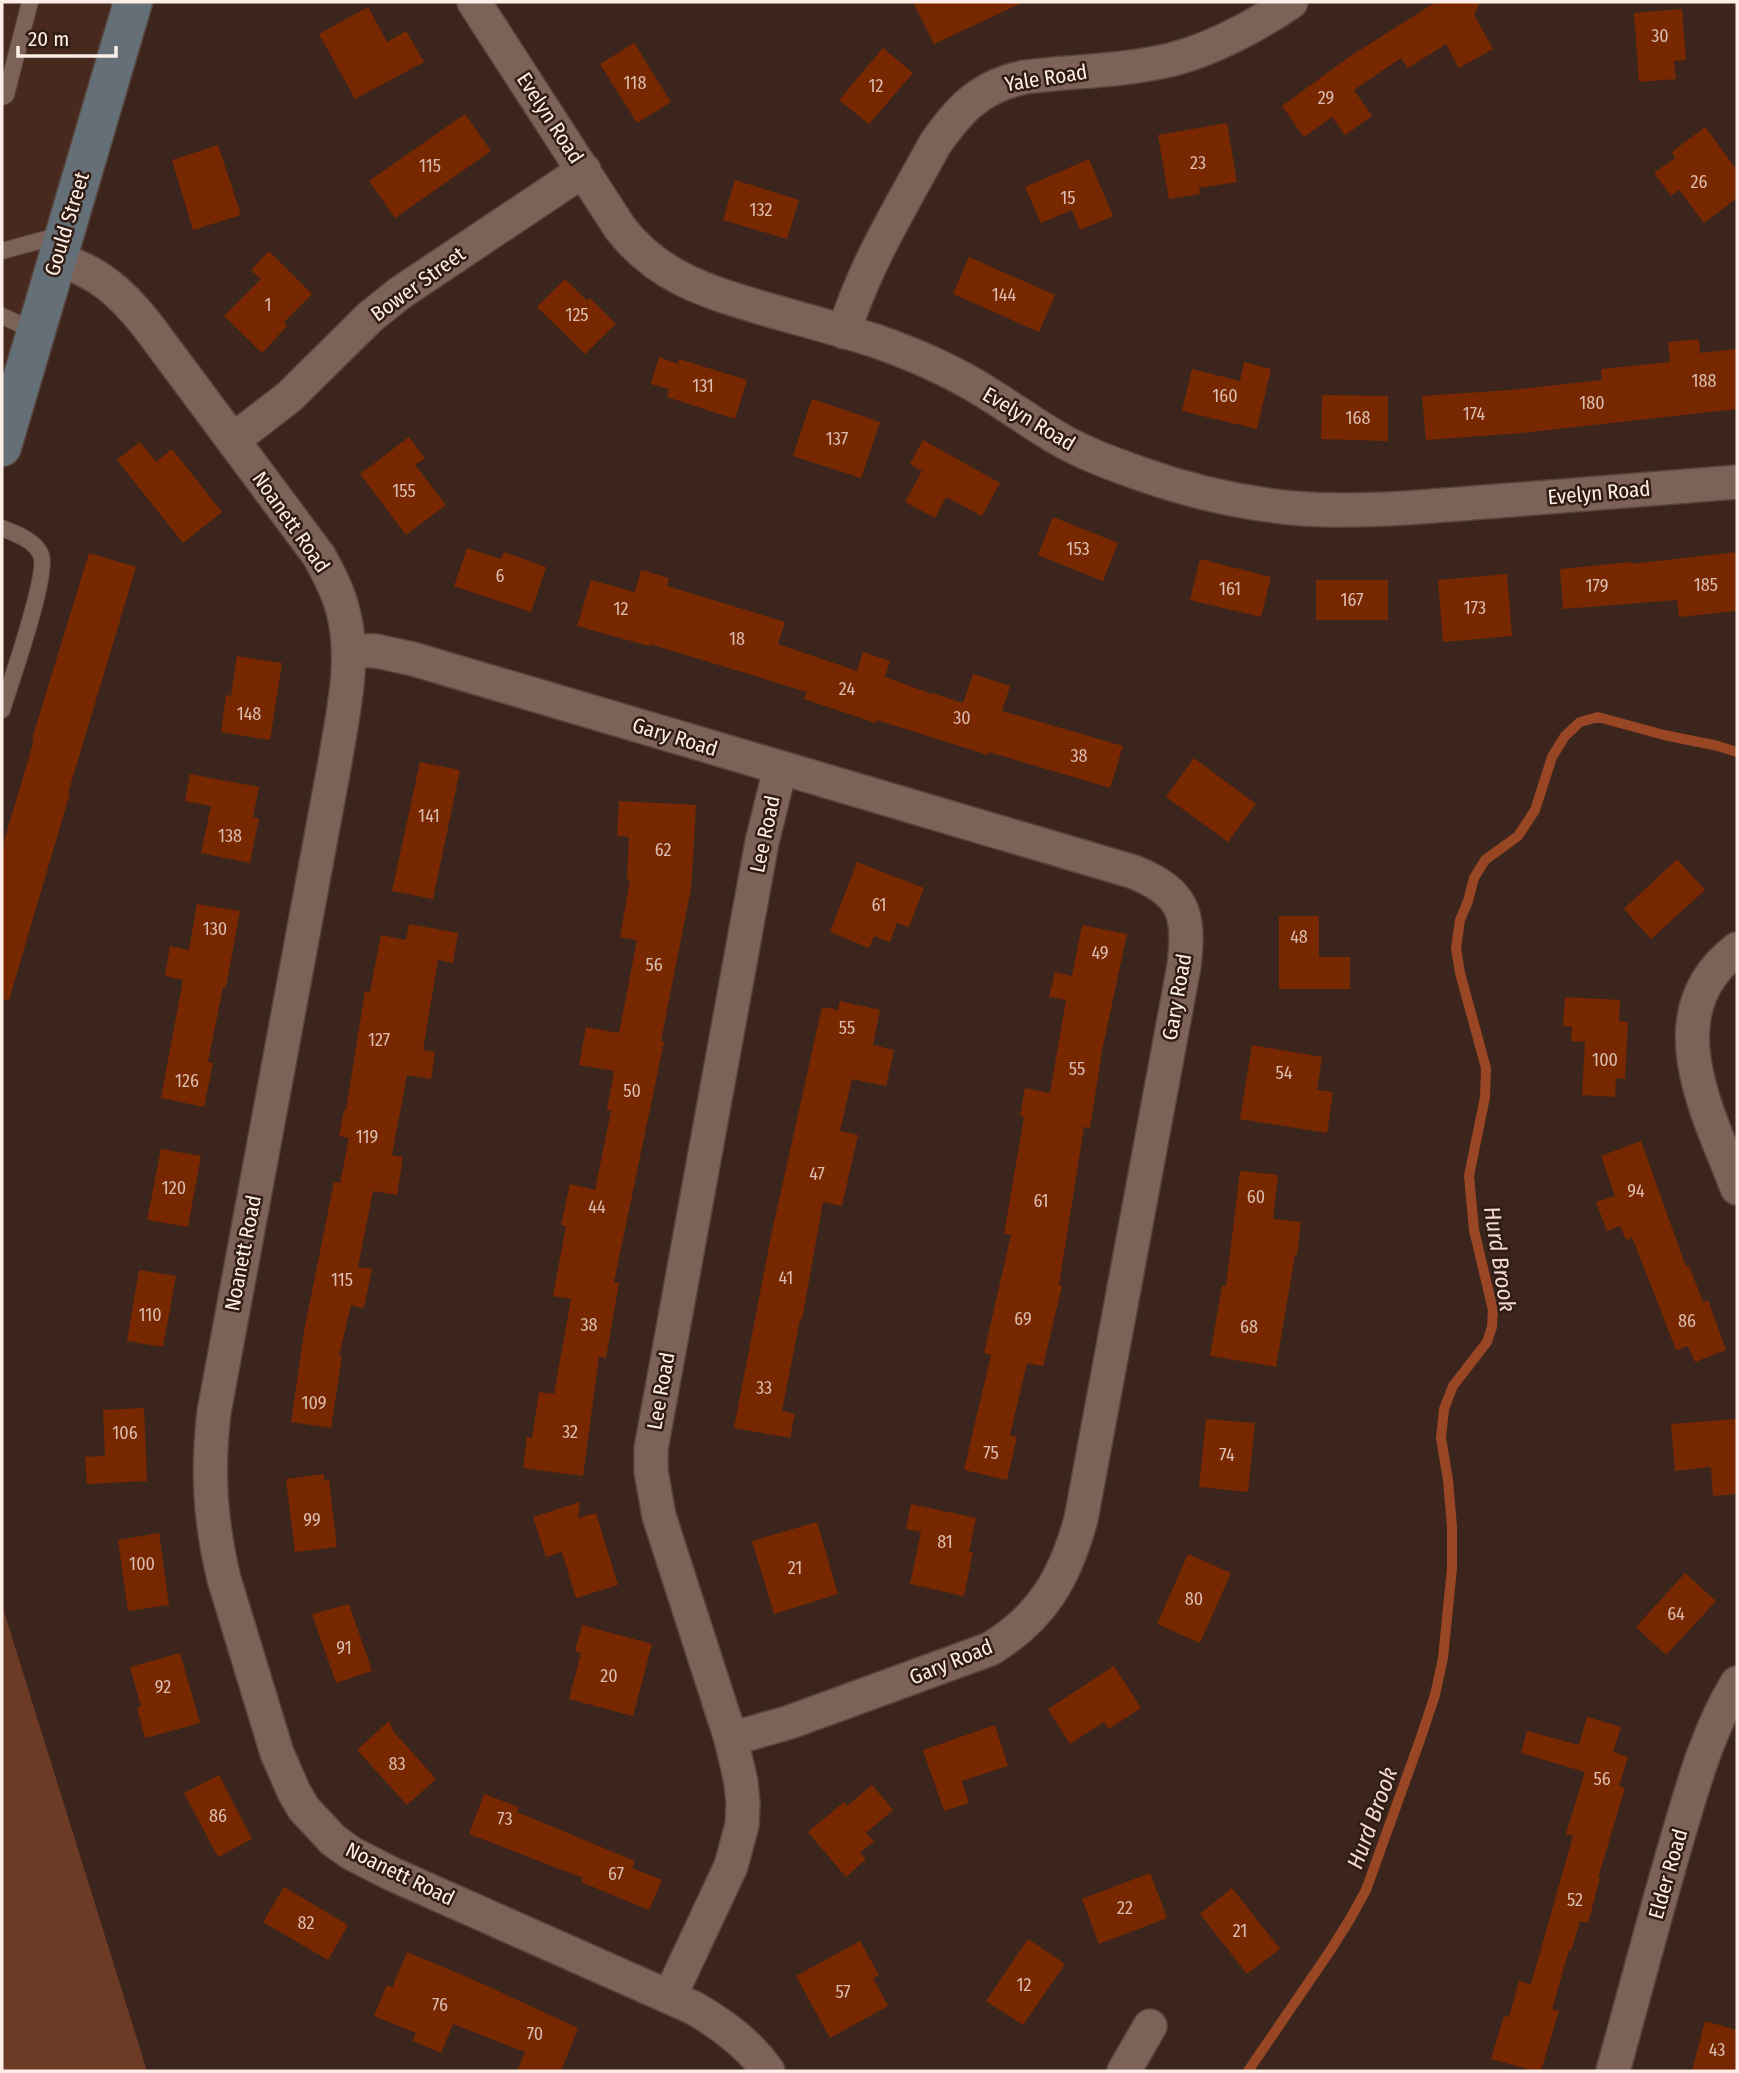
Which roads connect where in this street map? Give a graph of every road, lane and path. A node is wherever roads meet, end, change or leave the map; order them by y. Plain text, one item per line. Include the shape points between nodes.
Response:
1 (30, 2) edge
2 (133, 2) edge
3 (474, 2) edge
4 (1291, 2) edge
5 (2, 97) edge
6 (584, 170) junction
7 (60, 246) junction
8 (2, 251) edge
9 (19, 324) edge
10 (844, 331) junction
11 (233, 440) junction
12 (2, 447) edge
13 (1737, 482) edge
14 (2, 528) edge
15 (349, 650) junction
16 (2, 710) edge
17 (780, 769) junction
18 (1737, 949) edge
19 (1737, 1188) edge
20 (1737, 1683) edge
21 (731, 1739) junction
22 (670, 1996) junction
23 (1150, 2026) dead end
24 (768, 2071) edge
25 (1124, 2071) edge
26 (1613, 2071) edge

1 - 5 lane
2 - 7 main road, Gould Street
3 - 6 street, Evelyn Road
4 - 10 street, Yale Road via 1247,29 1193,53 1144,65 1009,81 976,97 935,144 868,266
6 - 10 street, Evelyn Road via 626,235 657,265 716,294
6 - 11 street, Bower Street via 392,299 304,383
7 - 8 lane
7 - 9 main road, Gould Street
7 - 11 street, Noanett Road via 119,292
9 - 12 main road, Gould Street
10 - 13 street, Evelyn Road via 950,372 1095,457 1206,493 1265,504 1394,508
11 - 15 street, Noanett Road via 324,565 344,612
14 - 16 lane via 33,543 42,556 41,580
15 - 17 street, Gary Road via 413,659
15 - 22 street, Noanett Road via 332,775 214,1412 210,1501 218,1553 278,1753 294,1792 318,1825 371,1864
17 - 21 street, Lee Road via 651,1448 659,1516
17 - 21 street, Gary Road via 1134,872 1159,884 1179,903 1187,932 1081,1519 1059,1581 1037,1612 990,1649
18 - 19 street via 1707,984 1691,1038 1702,1097
20 - 26 street, Elder Road via 1703,1759
21 - 22 street, Lee Road via 743,1804 738,1846
22 - 24 street, Noanett Road via 727,2029
23 - 25 street

